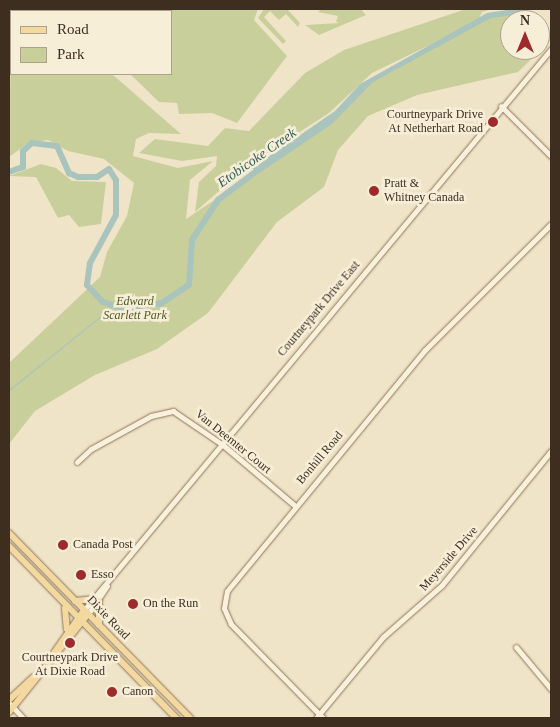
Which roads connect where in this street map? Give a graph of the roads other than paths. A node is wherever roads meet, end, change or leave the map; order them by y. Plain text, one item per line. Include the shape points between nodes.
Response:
1 (551, 49) edge
2 (501, 106) junction
3 (551, 156) edge
4 (551, 224) edge
5 (223, 445) junction
6 (551, 451) edge
7 (77, 462) dead end
8 (294, 505) junction
9 (9, 534) edge
10 (9, 546) edge
11 (62, 600) junction
12 (96, 600) junction
13 (75, 601) junction
14 (86, 612) junction
15 (80, 620) junction
16 (100, 626) junction
17 (74, 632) junction
18 (92, 632) junction
19 (66, 633) junction
20 (516, 647) dead end
21 (54, 653) junction
22 (551, 689) edge
23 (10, 706) edge
24 (320, 717) edge
25 (23, 718) edge
26 (176, 718) edge
27 (190, 718) edge

1 - 2 street, Courtneypark Drive East
2 - 3 street
2 - 5 street, Courtneypark Drive East
4 - 8 street, Bonhill Road via 424,350
5 - 7 street, Van Deemter Court via 187,418 165,411 91,448
5 - 8 street, Van Deemter Court
5 - 12 street, Courtneypark Drive East
6 - 24 street, Meyerside Drive via 442,585 383,637
8 - 24 street, Bonhill Road via 227,591 224,608 231,624
9 - 13 main road, Dixie Road
10 - 11 main road, Dixie Road
11 - 15 main road, Dixie Road
11 - 19 main road via 69,618
12 - 13 main road
12 - 14 street, Courtneypark Drive East
12 - 16 main road
13 - 14 main road, Dixie Road
14 - 15 main road, Courtneypark Drive East
14 - 16 main road, Dixie Road
15 - 17 main road, Courtneypark Drive East
15 - 18 main road, Dixie Road
15 - 19 main road, Courtneypark Drive East
16 - 27 main road, Dixie Road
17 - 18 main road
17 - 21 main road, Courtneypark Drive East
18 - 26 main road, Dixie Road
19 - 21 main road, Courtneypark Drive East
20 - 22 street
21 - 23 main road, Courtneypark Drive East
23 - 25 street

